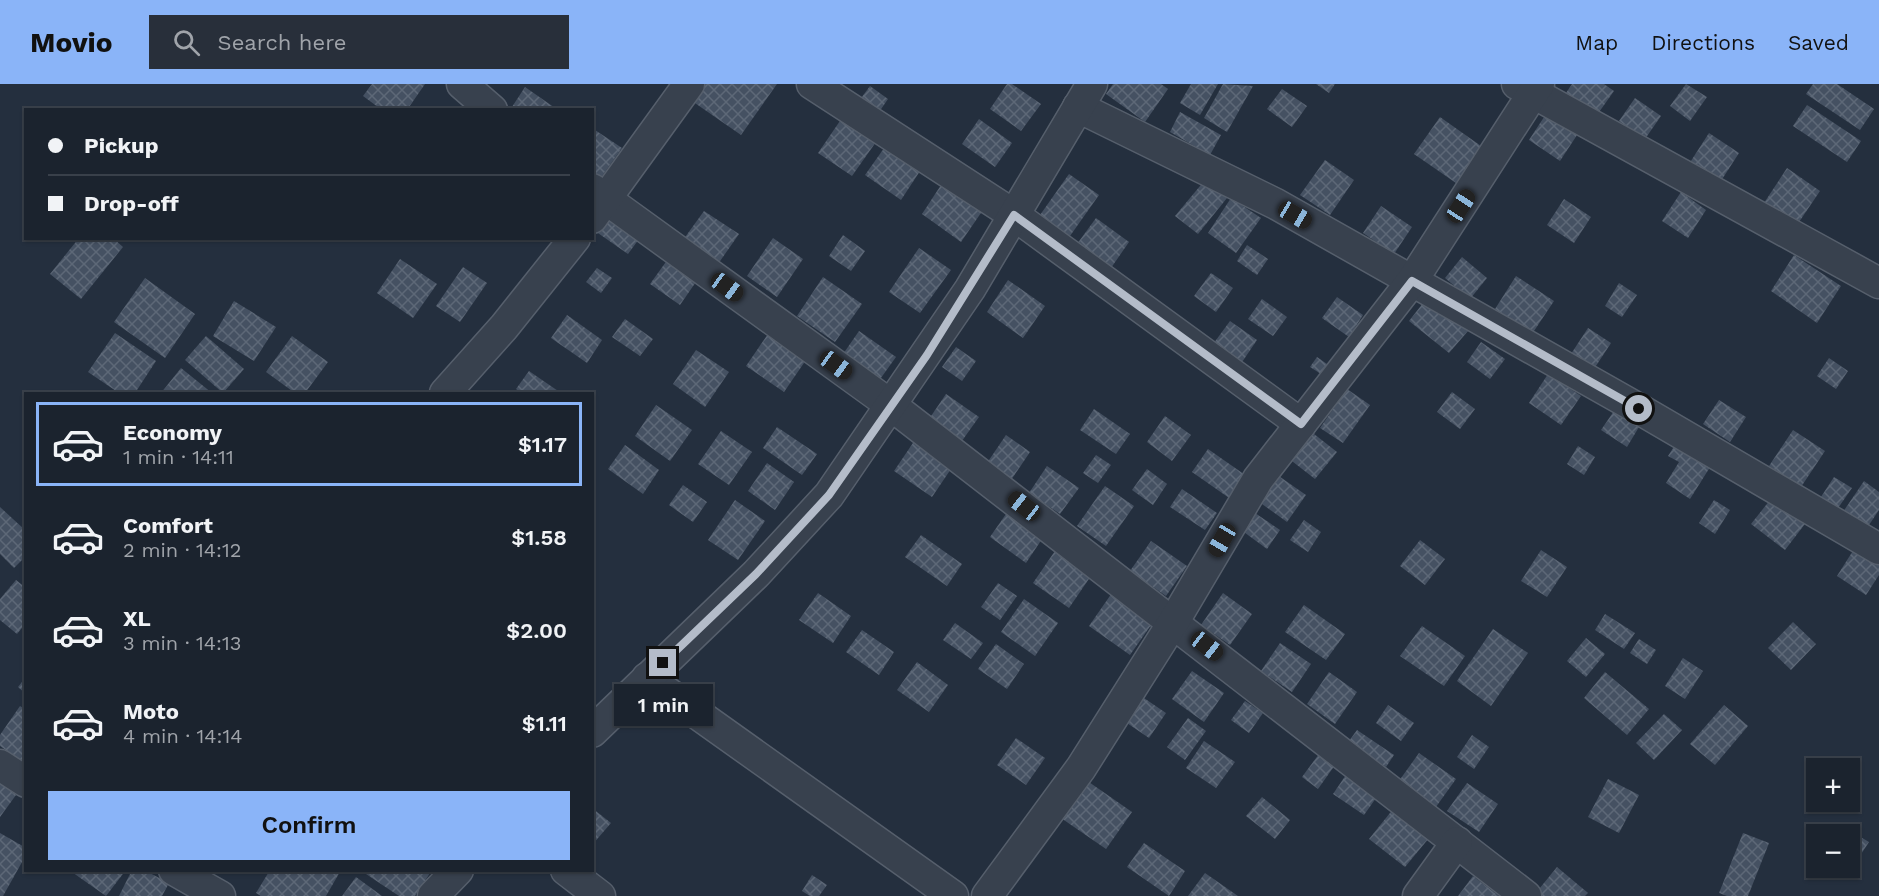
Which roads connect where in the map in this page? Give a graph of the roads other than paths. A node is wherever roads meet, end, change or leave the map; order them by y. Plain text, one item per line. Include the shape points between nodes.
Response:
1 (462, 84) edge
2 (689, 84) edge
3 (812, 84) edge
4 (1530, 87) edge
5 (1085, 96) edge
6 (490, 108) edge
7 (597, 202) edge
8 (1014, 215) junction
9 (573, 240) edge
10 (1412, 281) junction
11 (1879, 283) edge
12 (446, 392) edge
13 (892, 406) junction
14 (1301, 424) junction
15 (1879, 549) edge
16 (1174, 621) junction
17 (647, 678) junction
18 (594, 730) edge
19 (0, 765) edge
20 (24, 781) edge
21 (1457, 842) junction
22 (178, 872) edge
23 (456, 872) edge
24 (569, 872) edge
25 (220, 896) edge
26 (433, 896) edge
27 (600, 896) edge
28 (953, 896) edge
29 (987, 896) edge
30 (1418, 896) edge
31 (1526, 896) edge

1 - 6 street
2 - 7 street
3 - 8 street
4 - 10 street
4 - 11 street
5 - 8 street
5 - 10 street
7 - 13 street
8 - 13 street via 964,299
8 - 14 street
9 - 12 street
10 - 14 street
10 - 15 street
13 - 16 street
13 - 17 street via 829,495 756,574
14 - 16 street via 1258,479
16 - 21 street
16 - 29 street via 1081,768
17 - 18 street
17 - 28 street
19 - 20 street
21 - 30 street
21 - 31 street
22 - 25 street
23 - 26 street
24 - 27 street

